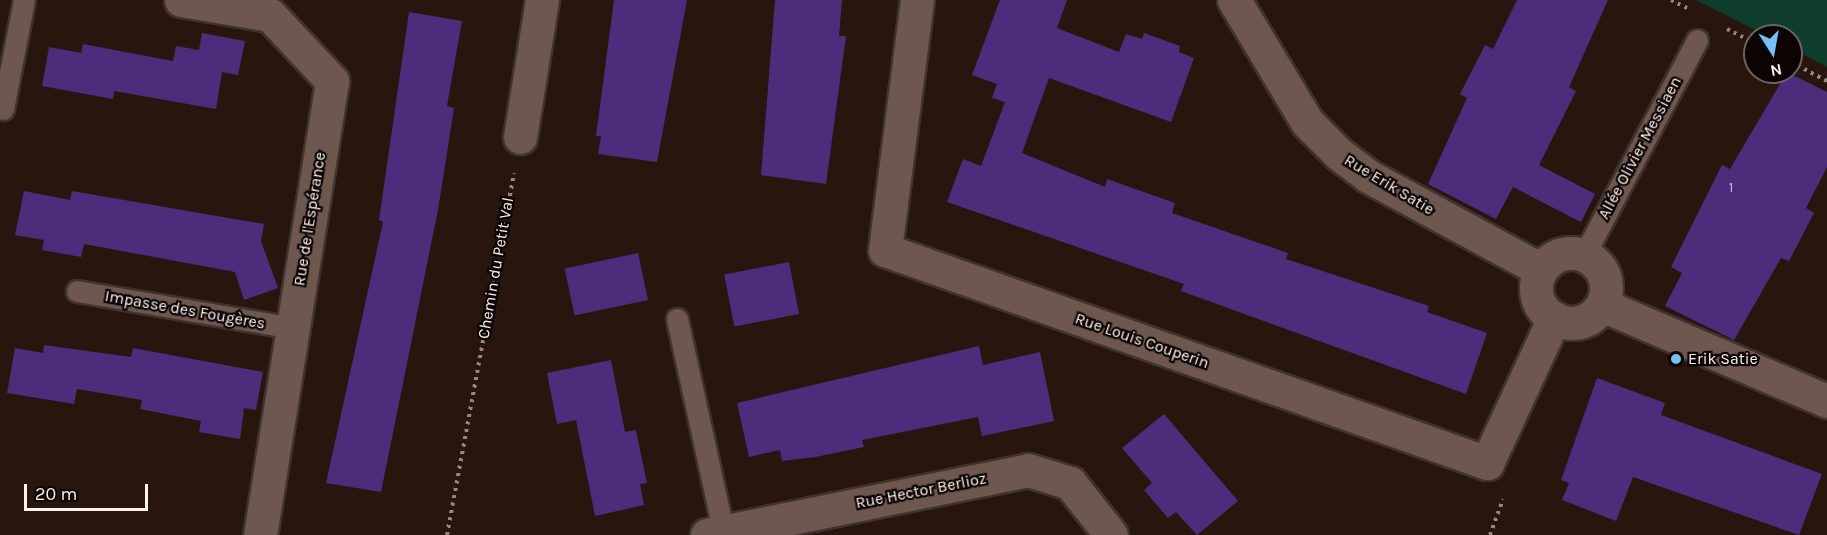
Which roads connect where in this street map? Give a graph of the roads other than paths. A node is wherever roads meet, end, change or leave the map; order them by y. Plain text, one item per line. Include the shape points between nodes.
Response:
1 (24, 0) edge
2 (181, 0) edge
3 (542, 0) edge
4 (917, 0) edge
5 (1234, 0) edge
6 (1697, 40) dead end
7 (3, 109) dead end
8 (520, 137) road end
9 (1590, 257) junction
10 (1541, 270) junction
11 (77, 291) dead end
12 (1602, 305) junction
13 (1554, 318) junction
14 (677, 319) dead end
15 (293, 328) junction
16 (1827, 401) edge
17 (715, 533) edge
18 (260, 535) edge
19 (1111, 535) edge

1 - 7 lane
2 - 15 street, Rue de l'Espérance via 270,15 332,81
3 - 8 street
4 - 13 street, Rue Louis Couperin via 885,250 1487,463
5 - 10 street, Rue Erik Satie via 1307,122 1339,154 1368,176
6 - 9 lane, Allée Olivier Messiaen via 1591,242
9 - 10 street via 1568,252
9 - 12 street via 1604,273
10 - 13 street via 1536,291
11 - 15 lane, Impasse des Fougères
12 - 13 street via 1586,320
12 - 16 street
14 - 17 lane
15 - 18 street, Rue de l'Espérance
17 - 19 street, Rue Hector Berlioz via 1028,470 1070,483

